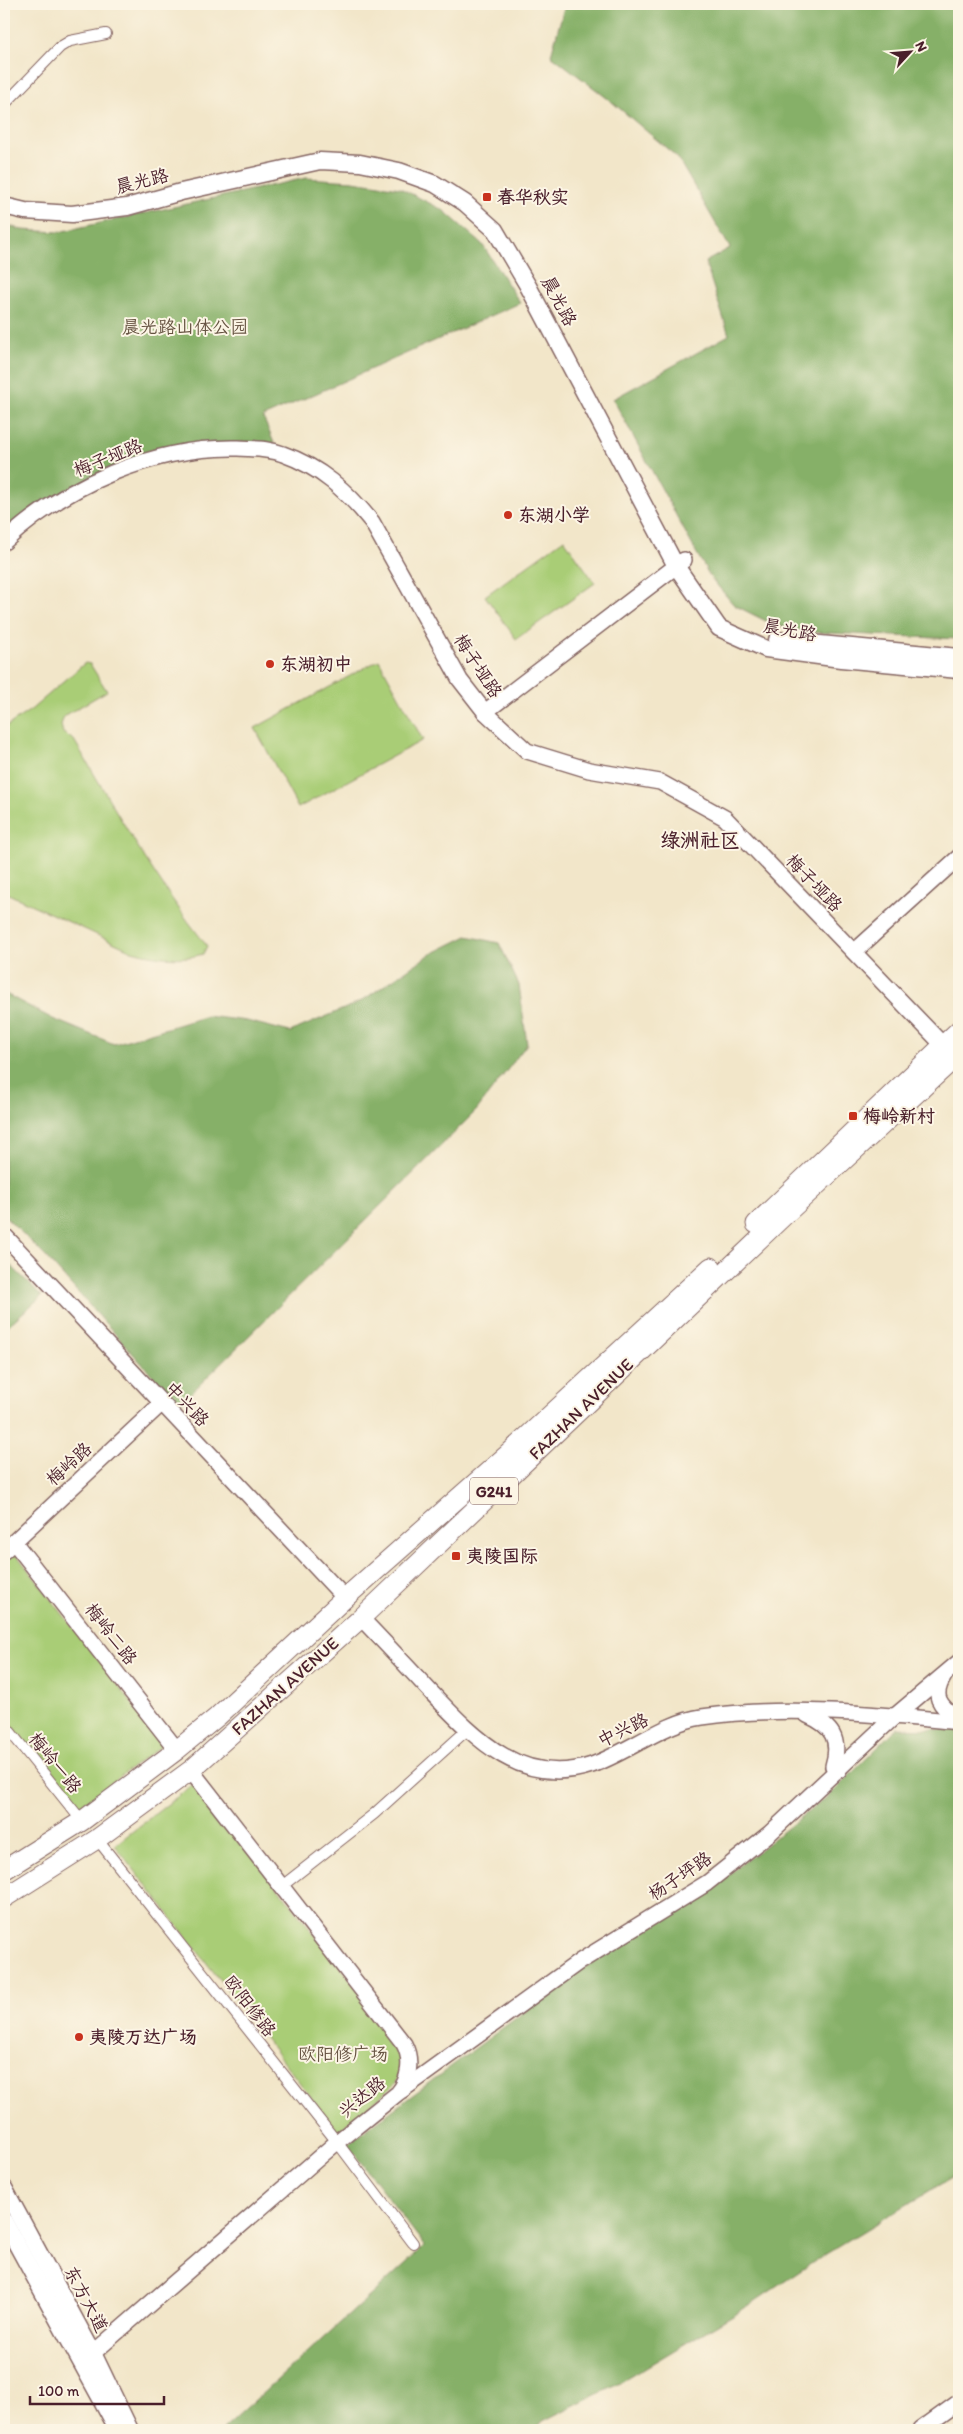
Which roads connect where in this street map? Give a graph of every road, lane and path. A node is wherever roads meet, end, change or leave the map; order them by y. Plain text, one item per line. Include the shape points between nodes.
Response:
1 (106, 34) dead end
2 (4, 105) edge
3 (4, 196) edge
4 (4, 206) edge
5 (4, 542) edge
6 (680, 563) junction
7 (959, 657) edge
8 (959, 670) edge
9 (485, 712) junction
10 (959, 857) edge
11 (854, 952) junction
12 (959, 1030) edge
13 (954, 1055) edge
14 (4, 1235) edge
15 (160, 1404) junction
16 (9, 1547) edge
17 (345, 1598) junction
18 (361, 1618) junction
19 (959, 1652) edge
20 (953, 1666) edge
21 (802, 1713) junction
22 (888, 1715) junction
23 (959, 1722) edge
24 (4, 1724) edge
25 (467, 1730) junction
26 (177, 1750) junction
27 (836, 1768) junction
28 (191, 1770) junction
29 (82, 1821) junction
30 (97, 1839) junction
31 (4, 1870) edge
32 (282, 1886) junction
33 (4, 1898) edge
34 (407, 2075) junction
35 (398, 2092) junction
36 (337, 2142) junction
37 (4, 2188) edge
38 (4, 2205) edge
39 (4, 2221) edge
40 (413, 2243) dead end
41 (4, 2244) edge
42 (93, 2353) junction
43 (959, 2402) edge
44 (114, 2430) edge
45 (118, 2430) edge
46 (129, 2430) edge
47 (920, 2430) edge

1 - 2 street via 70,41 60,47
3 - 6 main road, 晨光路 via 26,204 74,207 126,200 287,159 319,155 362,156 401,164 440,178 502,226 536,282
4 - 6 main road, 晨光路 via 25,211 72,214 127,207 191,189 320,161 399,171 436,184 495,230
5 - 9 street, 梅子垭路 via 51,505 100,479 141,464 220,448 265,449 282,453 320,471 338,485 372,522 460,680
6 - 7 main road, 晨光路 via 726,622 770,639
6 - 8 main road, 晨光路 via 719,628 766,649
6 - 9 street
9 - 11 street, 梅子垭路 via 527,751 589,770 660,782 725,818
10 - 11 street
11 - 13 street, 梅子垭路
12 - 13 highway, FAZHAN AVENUE / G241
13 - 17 highway, FAZHAN AVENUE / G241 via 738,1243
13 - 18 highway, FAZHAN AVENUE / G241
14 - 15 street, 中兴路
15 - 16 street, 梅岭路
15 - 17 street, 中兴路
16 - 26 street, 梅岭二路
17 - 26 highway, FAZHAN AVENUE / G241
18 - 25 street, 中兴路
18 - 28 highway, FAZHAN AVENUE / G241
19 - 22 street
20 - 22 street, 杨子坪路
20 - 23 street via 939,1684 937,1694 939,1701
21 - 22 street, 中兴路
21 - 25 street, 中兴路 via 756,1712 700,1717 593,1765 557,1771 524,1766 505,1759
21 - 27 street via 818,1720 832,1733 837,1753
22 - 23 street, 中兴路
22 - 27 street, 杨子坪路
24 - 29 street, 梅岭一路
25 - 32 street via 374,1814
26 - 29 highway, FAZHAN AVENUE / G241
27 - 34 street, 杨子坪路 via 698,1880 574,1955
27 - 35 street, 杨子坪路 via 770,1833 707,1883 579,1962
28 - 30 highway, FAZHAN AVENUE / G241
28 - 32 street, 兴达路
29 - 31 highway, FAZHAN AVENUE / G241
30 - 33 highway, FAZHAN AVENUE / G241
30 - 36 street, 欧阳修路
32 - 34 street, 兴达路 via 404,2044 409,2057
34 - 35 street, 兴达路
35 - 36 street, 兴达路
36 - 40 street, 欧阳修路
36 - 42 street, 兴达路
37 - 42 main road, 东方大道
38 - 46 main road
39 - 45 main road
41 - 44 main road via 75,2370
42 - 46 main road, 东方大道
43 - 47 street

